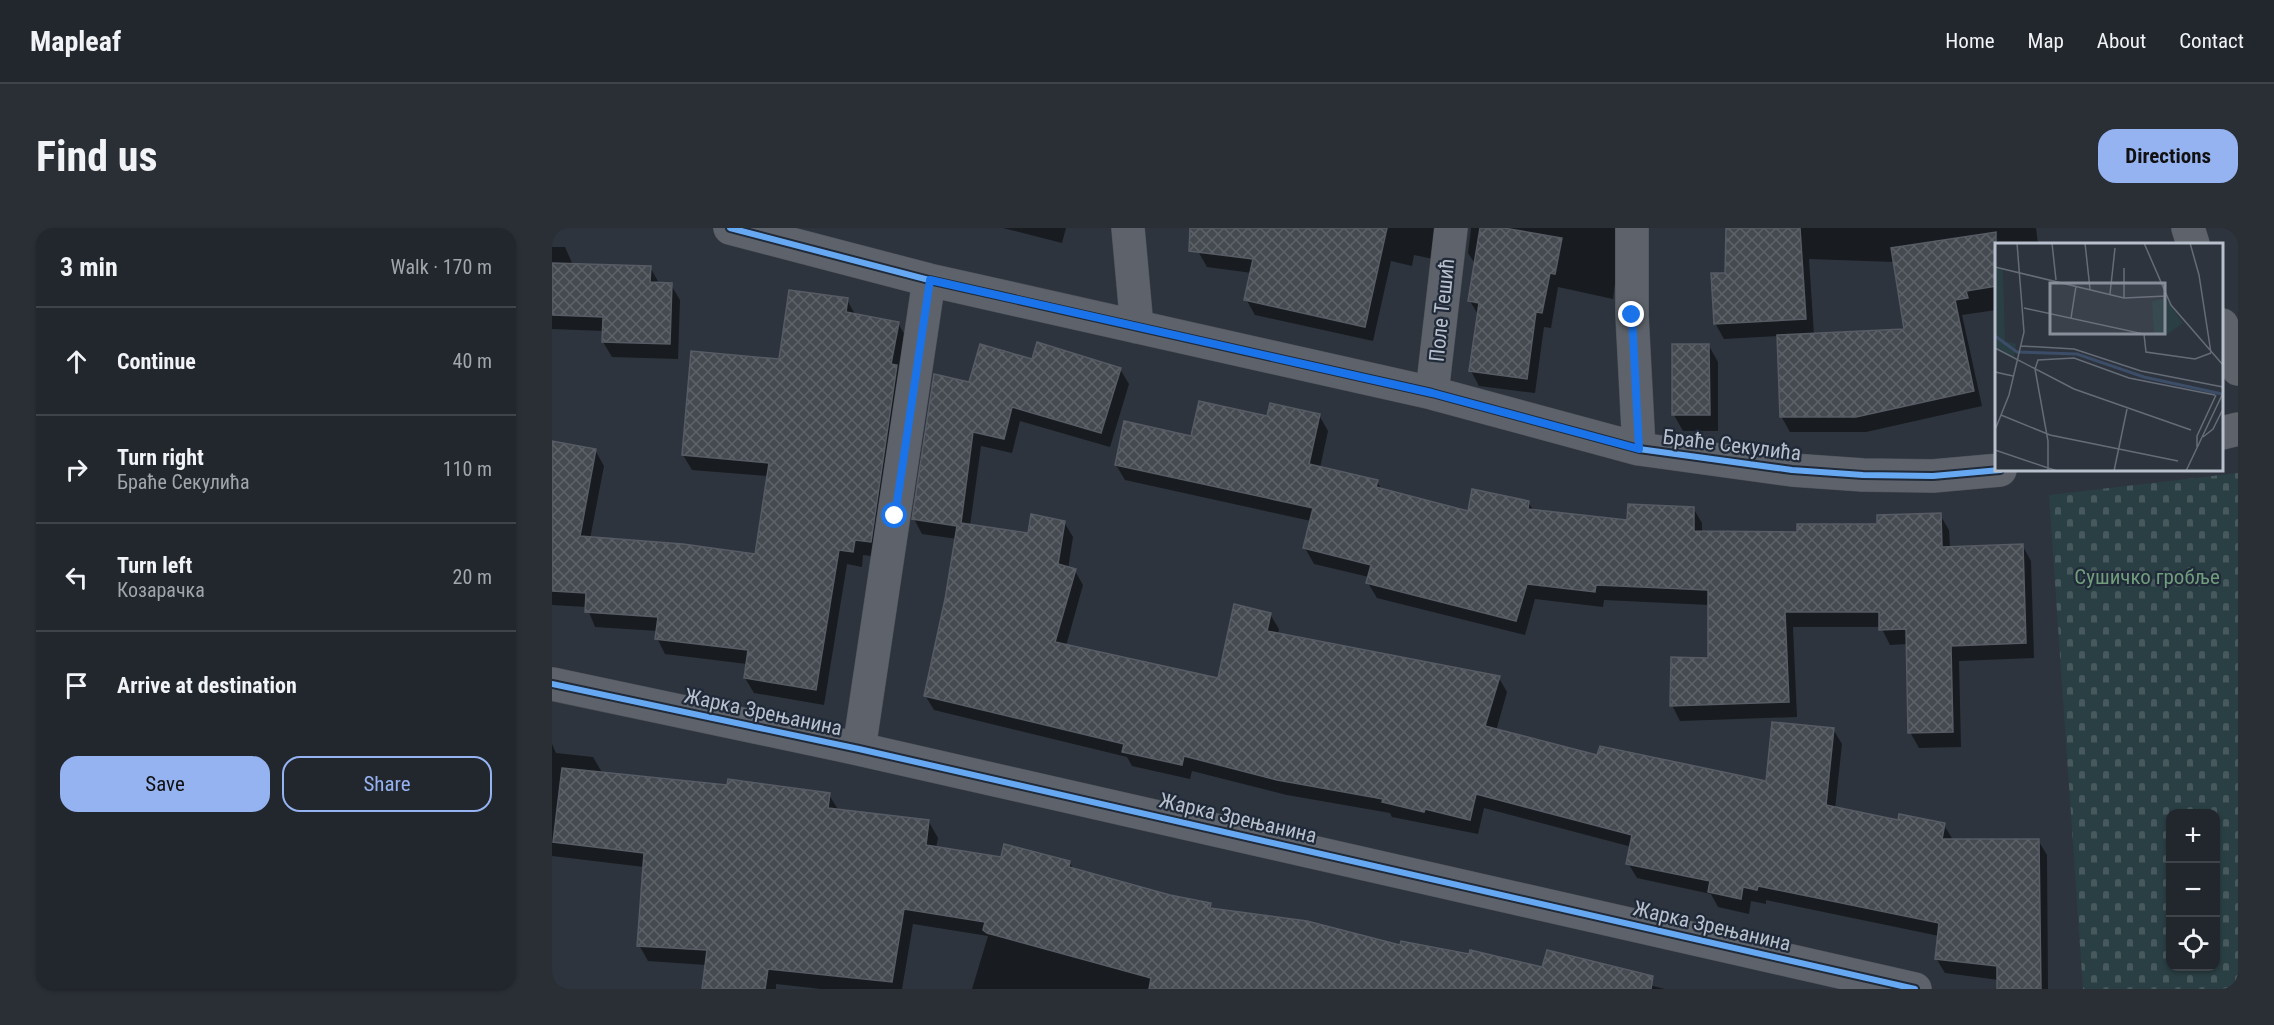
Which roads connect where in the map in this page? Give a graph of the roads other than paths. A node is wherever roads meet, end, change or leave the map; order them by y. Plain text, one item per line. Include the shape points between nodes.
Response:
1 (730, 228) edge
2 (1128, 228) edge
3 (1451, 228) edge
4 (1632, 228) edge
5 (2188, 228) edge
6 (2193, 243) edge
7 (930, 280) junction
8 (1137, 327) junction
9 (2223, 328) edge
10 (2238, 369) edge
11 (1432, 393) junction
12 (2238, 429) edge
13 (2223, 433) edge
14 (1639, 449) junction
15 (1995, 470) edge
16 (552, 684) edge
17 (859, 749) junction
18 (1915, 989) edge

1 - 7 street, Браће Секулића
2 - 8 street
3 - 11 street, Поле Тешић
4 - 14 street
5 - 6 street
7 - 8 street, Браће Секулића
7 - 17 street
8 - 11 street, Браће Секулића
9 - 10 street
11 - 14 street, Браће Секулића
12 - 13 street
14 - 15 street, Браће Секулића via 1792,470 1863,475 1933,476
16 - 17 street, Жарка Зрењанина
17 - 18 street, Жарка Зрењанина

